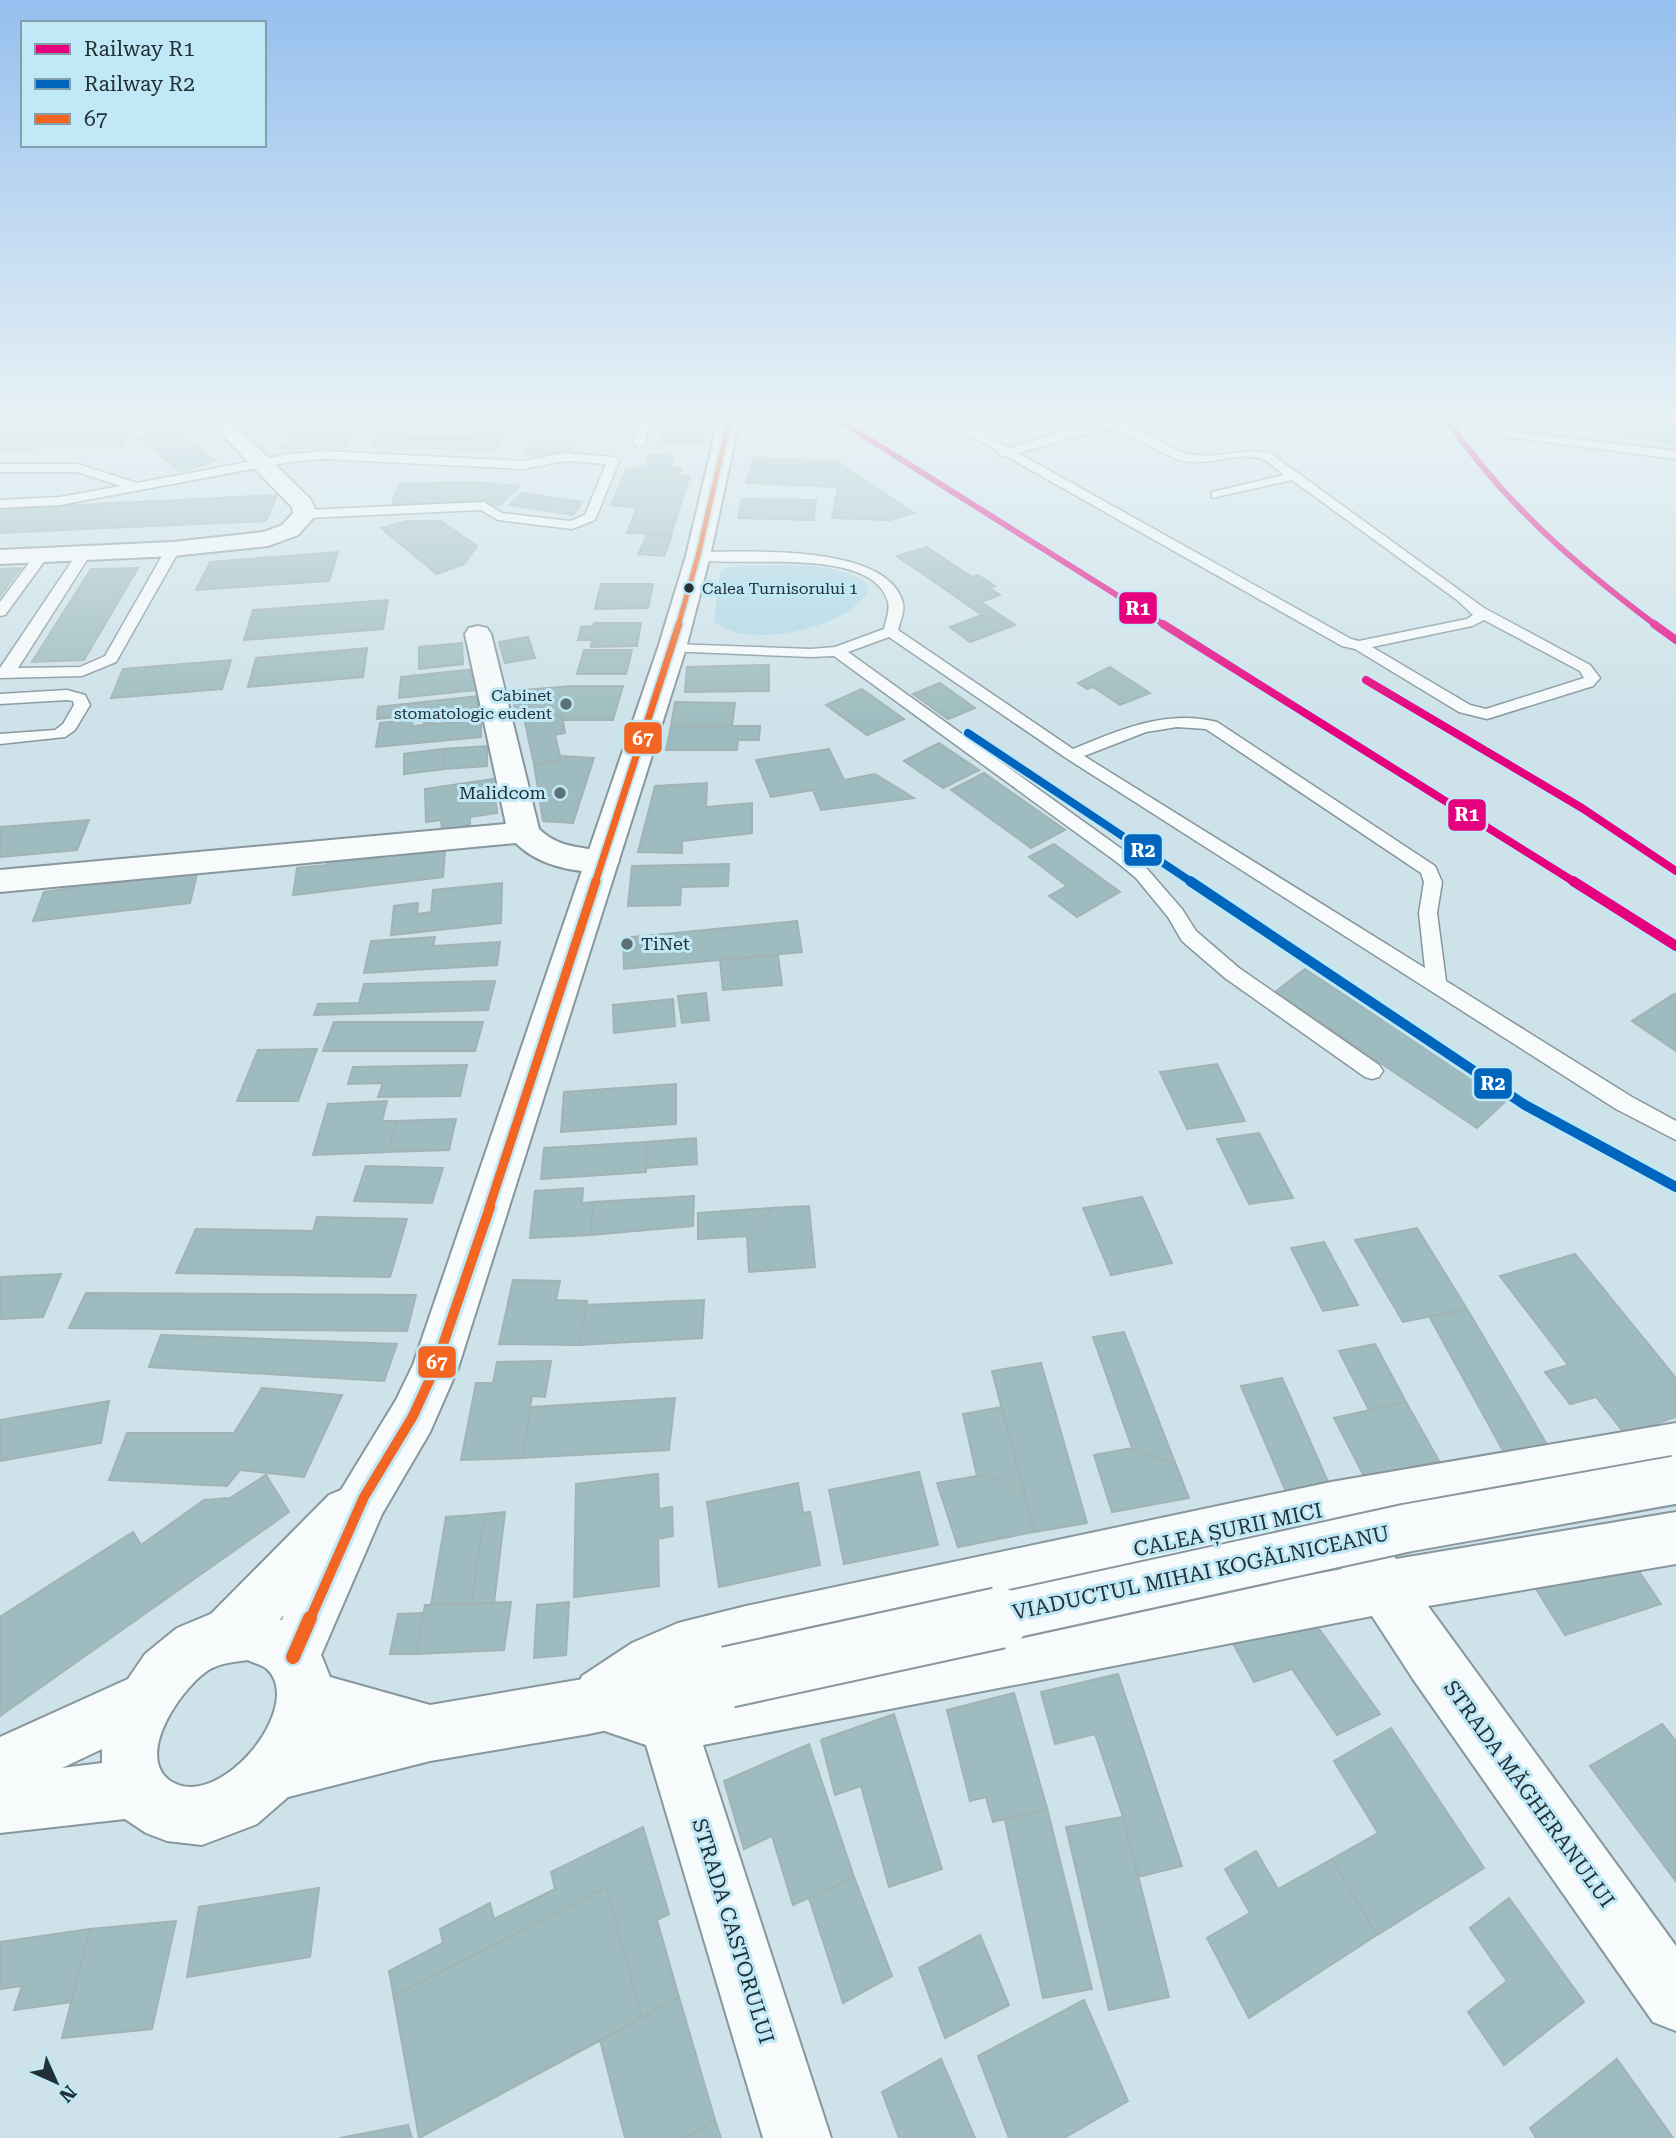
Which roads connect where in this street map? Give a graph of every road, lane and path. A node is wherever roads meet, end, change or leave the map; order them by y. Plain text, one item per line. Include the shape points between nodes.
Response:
1 (299, 521) edge
2 (537, 521) edge
3 (582, 521) edge
4 (706, 521) edge
5 (1126, 521) edge
6 (1354, 521) edge
7 (173, 548) junction
8 (85, 552) junction
9 (42, 555) junction
10 (698, 556) junction
11 (0, 558) edge
12 (1479, 611) junction
13 (0, 612) edge
14 (891, 631) junction
15 (478, 634) dead end
16 (1359, 646) junction
17 (672, 648) junction
18 (837, 651) junction
19 (4, 673) edge
20 (0, 699) edge
21 (0, 739) edge
22 (1072, 755) junction
23 (524, 832) junction
24 (603, 861) junction
25 (0, 881) edge
26 (1436, 983) junction
27 (1372, 1071) dead end
28 (1676, 1131) edge
29 (1676, 1446) edge
30 (1676, 1480) edge
31 (364, 1497) junction
32 (1331, 1507) junction
33 (1676, 1538) edge
34 (1384, 1587) junction
35 (229, 1634) junction
36 (299, 1677) junction
37 (144, 1700) junction
38 (595, 1704) junction
39 (668, 1724) junction
40 (430, 1733) junction
41 (0, 1766) edge
42 (275, 1772) junction
43 (138, 1787) junction
44 (0, 1804) edge
45 (1676, 1999) edge
46 (797, 2138) edge

1 - 7 street via 290,530 268,539
2 - 3 lane via 572,525
4 - 10 street
5 - 16 lane via 1338,639
6 - 12 lane
7 - 8 street
7 - 19 lane via 111,659 82,671
8 - 9 street
8 - 19 lane
9 - 11 street
9 - 13 lane
10 - 14 lane via 817,560 861,569 884,582 896,603
10 - 17 street
12 - 16 lane via 1480,617 1472,622
12 - 16 lane via 1585,668 1592,678 1487,714 1476,713
14 - 18 lane
14 - 22 lane
15 - 23 street
17 - 18 lane
17 - 24 street
18 - 27 lane via 1124,859 1151,884 1189,936 1224,966
20 - 21 lane via 67,695 80,698 82,705 60,734
22 - 26 lane
22 - 26 lane via 1117,736 1178,721 1211,725 1429,870 1433,882 1428,913
23 - 24 street via 549,853
23 - 25 street
24 - 31 street via 435,1368 413,1416
26 - 28 lane via 1623,1103
29 - 32 street
30 - 38 street, VIADUCTUL MIHAI KOGĂLNICEANU, bridge via 1367,1536
31 - 35 street
31 - 36 street
32 - 34 street, CALEA ȘURII MICI
32 - 38 street, CALEA ȘURII MICI via 678,1650 651,1662
33 - 34 street
34 - 39 street, CALEA ȘURII MICI
34 - 45 street, STRADA MĂGHERANULUI
35 - 36 street via 266,1636 281,1644
35 - 37 street via 182,1657
36 - 40 street, CALEA ȘURII MICI
36 - 42 street via 296,1735
37 - 41 street
37 - 43 street via 132,1731 130,1761
38 - 39 street, CALEA ȘURII MICI
38 - 40 street, CALEA ȘURII MICI
39 - 46 street, STRADA CASTORULUI
40 - 42 street, CALEA ȘURII MICI
42 - 43 street via 226,1808 199,1815 174,1814 152,1805
43 - 44 street

